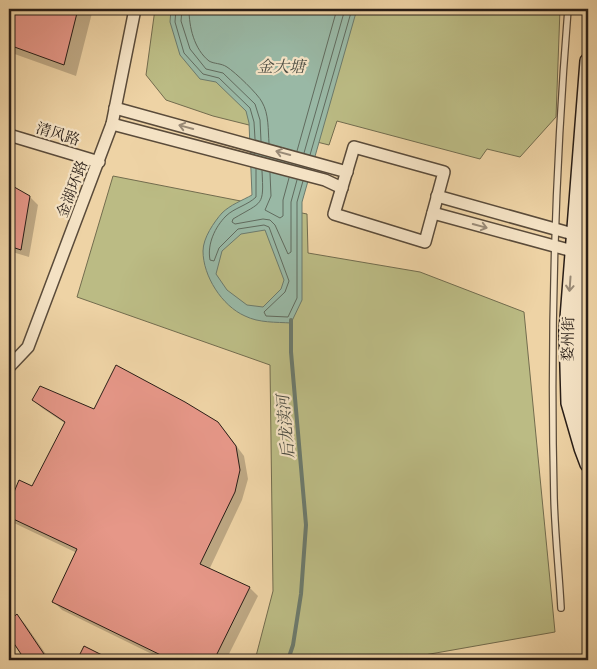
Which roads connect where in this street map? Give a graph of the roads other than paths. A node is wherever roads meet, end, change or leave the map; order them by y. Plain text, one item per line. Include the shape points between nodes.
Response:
1 (135, 9) edge
2 (568, 9) edge
3 (588, 61) edge
4 (115, 108) junction
5 (112, 124) junction
6 (9, 135) edge
7 (99, 162) junction
8 (347, 172) junction
9 (342, 188) junction
10 (437, 196) junction
11 (433, 213) junction
12 (588, 217) edge
13 (556, 229) junction
14 (581, 236) junction
15 (555, 246) junction
16 (579, 253) junction
17 (588, 307) edge
18 (579, 332) junction
19 (9, 368) edge
20 (588, 432) edge
21 (588, 464) edge
22 (561, 608) dead end

1 - 4 street, 金湖环路
2 - 13 lane
3 - 14 main road, 婺州街
4 - 5 street, 金湖环路
8 -> 4 street
5 - 7 street, 金湖环路
5 - 9 street via 325,180
6 - 7 street, 清风路
7 - 19 street, 金湖环路 via 28,347
8 - 9 street
8 - 10 street via 354,148 426,167 444,172
9 - 11 street via 334,214 425,242
10 - 11 street
10 - 13 street
11 -> 15 street
12 - 14 main road, 婺州街
13 - 14 street
13 - 15 lane
14 - 16 main road, 婺州街
15 - 16 street
15 - 22 lane via 554,499
16 - 18 main road, 婺州街
16 -> 21 main road, 婺州街 via 567,332 569,403
17 - 18 lane
18 - 20 main road, 婺州街 via 580,392

